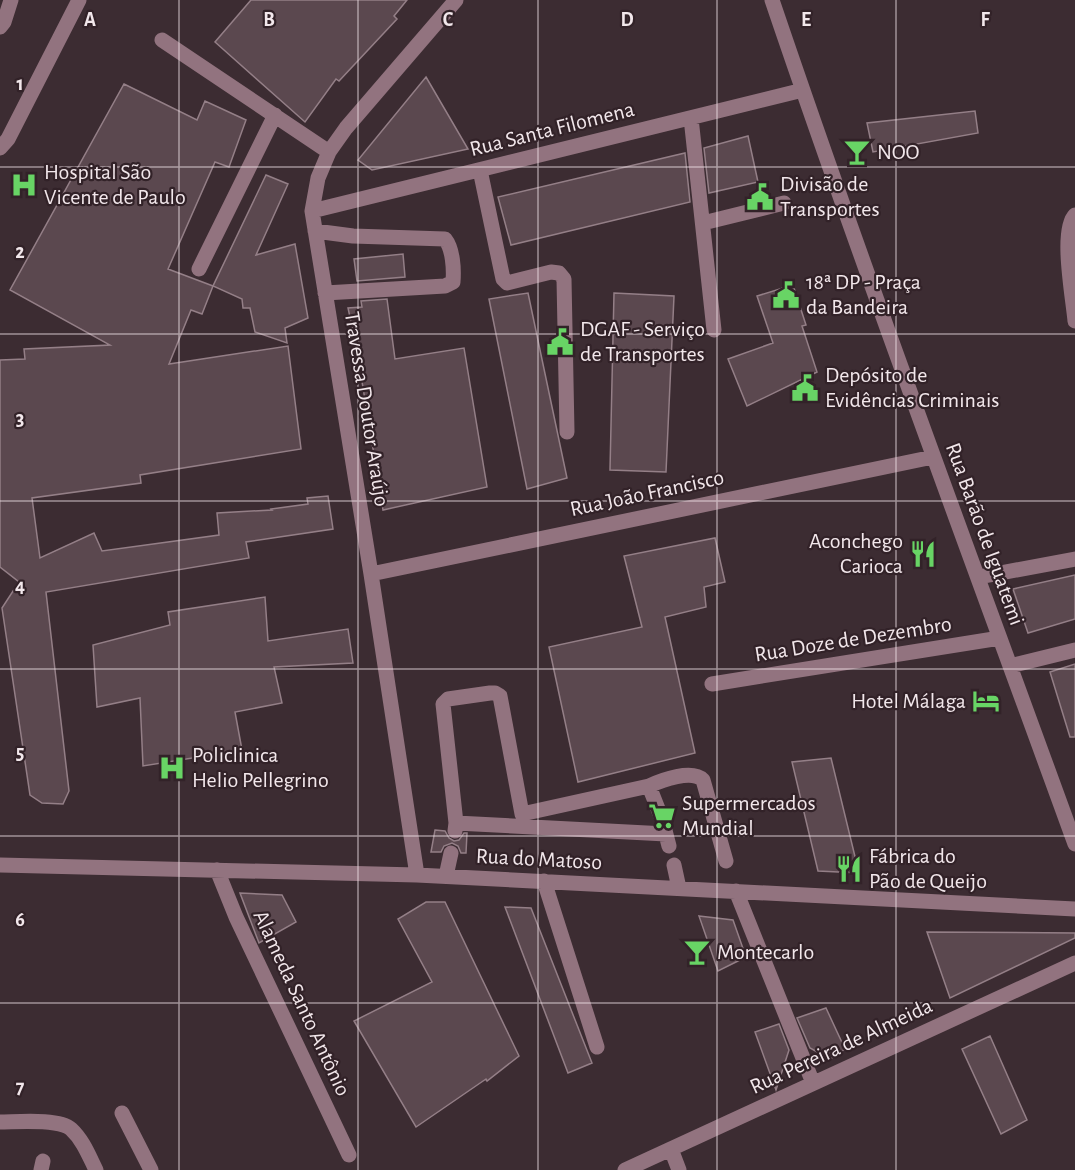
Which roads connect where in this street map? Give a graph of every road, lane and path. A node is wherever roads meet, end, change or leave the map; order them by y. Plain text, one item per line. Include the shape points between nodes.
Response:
1 (11, 0) edge
2 (79, 0) edge
3 (456, 0) edge
4 (772, 0) edge
5 (0, 27) edge
6 (162, 40) dead end
7 (802, 90) junction
8 (275, 115) junction
9 (691, 118) junction
10 (0, 148) edge
11 (329, 152) junction
12 (480, 170) junction
13 (784, 203) dead end
14 (312, 211) junction
15 (1075, 215) edge
16 (703, 223) junction
17 (315, 231) junction
18 (199, 269) dead end
19 (325, 293) junction
20 (1075, 321) edge
21 (714, 330) dead end
22 (567, 432) dead end
23 (933, 457) junction
24 (1075, 559) edge
25 (371, 574) junction
26 (979, 577) junction
27 (1000, 638) junction
28 (1075, 650) edge
29 (1010, 666) junction
30 (712, 684) dead end
31 (649, 786) junction
32 (524, 820) junction
33 (1075, 844) edge
34 (451, 853) dead end
35 (726, 861) dead end
36 (0, 865) edge
37 (674, 865) dead end
38 (217, 870) junction
39 (417, 875) junction
40 (446, 876) junction
41 (544, 881) junction
42 (678, 888) junction
43 (736, 891) junction
44 (1075, 909) edge
45 (1075, 963) edge
46 (597, 1047) dead end
47 (813, 1083) junction
48 (122, 1113) dead end
49 (0, 1122) edge
50 (671, 1149) junction
51 (350, 1155) dead end
52 (96, 1170) edge
53 (151, 1170) edge
54 (625, 1170) edge
55 (679, 1170) edge

1 - 5 street
2 - 10 street
3 - 11 street, Travessa Doutor Araújo
4 - 7 street, Rua Barão de Iguatemi
6 - 8 street
7 - 9 street, Rua Santa Filomena
7 - 23 street, Rua Barão de Iguatemi
8 - 11 street
8 - 18 street
9 - 12 street, Rua Santa Filomena
9 - 16 street
11 - 14 street, Travessa Doutor Araújo via 318,178
12 - 14 street, Rua Santa Filomena
12 - 22 street via 503,279 507,283 551,272 564,279
13 - 16 street
14 - 17 street, Travessa Doutor Araújo
15 - 20 street via 1067,237
16 - 21 street
17 - 19 street, Travessa Doutor Araújo
17 - 19 street via 445,239 454,273 453,282 445,286
19 - 25 street, Travessa Doutor Araújo
23 - 25 street, Rua João Francisco
23 - 26 street, Rua Barão de Iguatemi
24 - 26 street
25 - 39 street, Travessa Doutor Araújo
26 - 27 street, Rua Barão de Iguatemi
27 - 29 street, Rua Barão de Iguatemi
27 - 30 street, Rua Doze de Dezembro
28 - 29 street
29 - 33 street, Rua Barão de Iguatemi
31 - 32 street
31 - 32 street via 668,840
31 - 35 street via 692,774 699,776
32 - 32 street via 455,827 443,704 448,699 490,693 500,696
34 - 40 street
36 - 38 street, Rua do Matoso
37 - 42 street
38 - 39 street, Rua do Matoso
38 - 51 street, Alameda Santo Antônio
39 - 40 street, Rua do Matoso
40 - 41 street, Rua do Matoso
41 - 42 street, Rua do Matoso
41 - 46 street
42 - 43 street, Rua do Matoso
43 - 44 street, Rua do Matoso
43 - 47 street
45 - 47 street, Rua Pereira de Almeida
47 - 50 street, Rua Pereira de Almeida
48 - 53 street
49 - 52 street via 69,1126
50 - 54 street, Rua Pereira de Almeida
50 - 55 street

